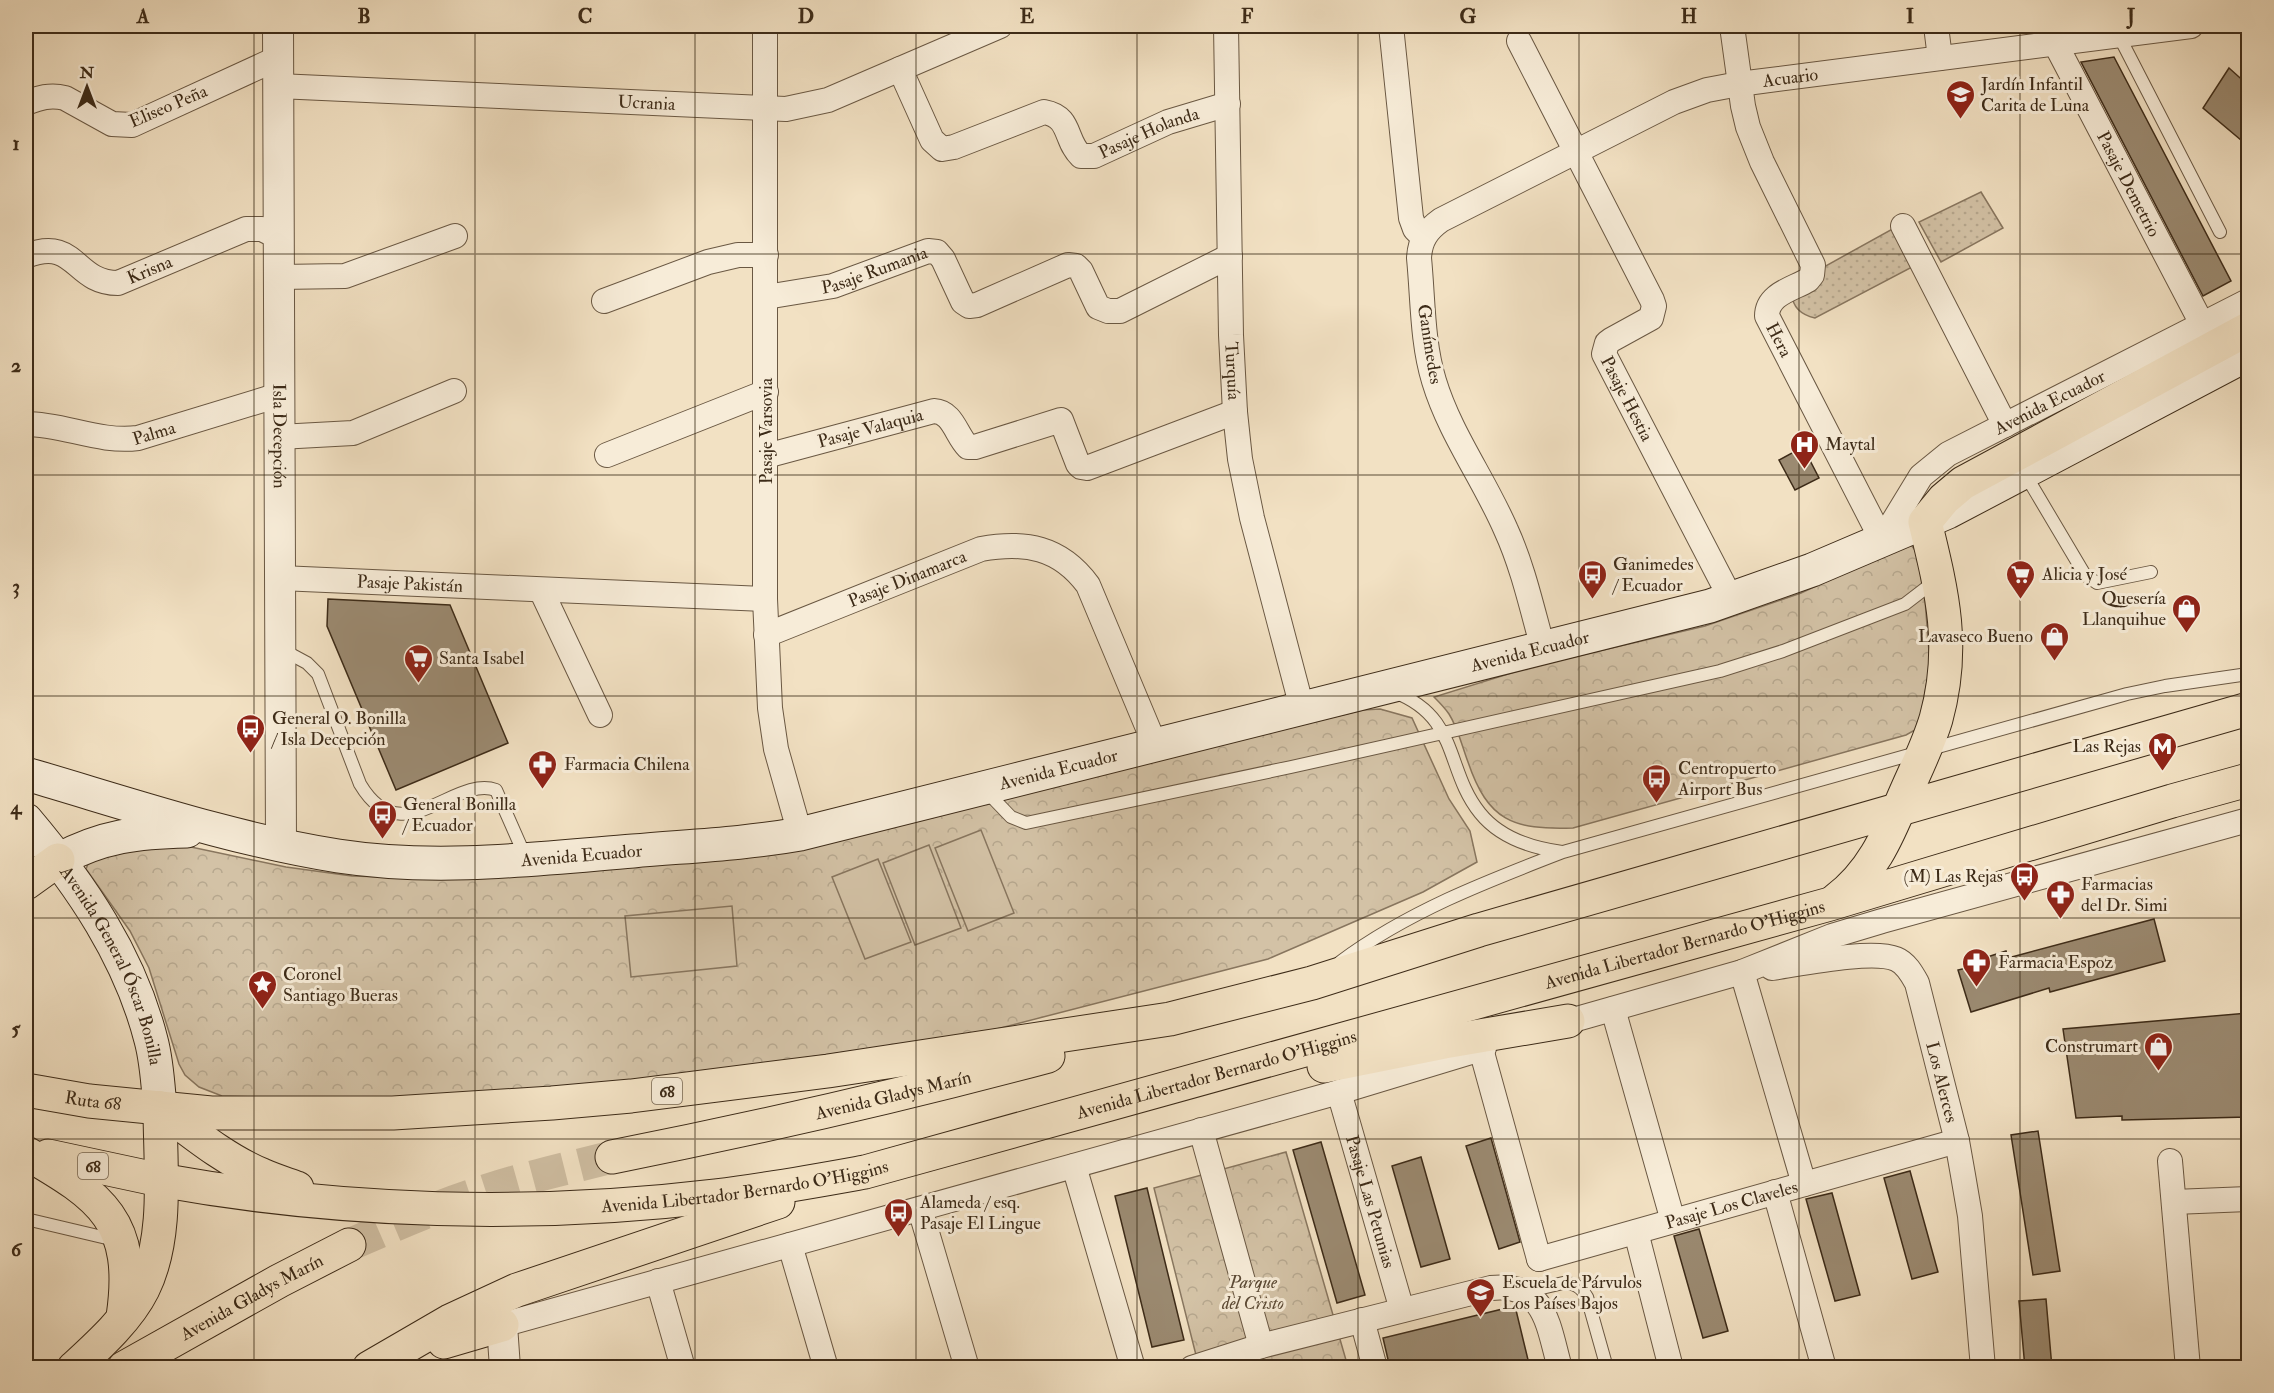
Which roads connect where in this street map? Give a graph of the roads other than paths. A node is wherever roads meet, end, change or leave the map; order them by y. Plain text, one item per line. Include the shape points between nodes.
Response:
1 (278, 26) edge
2 (765, 26) edge
3 (1000, 26) edge
4 (1226, 26) edge
5 (1391, 26) edge
6 (1732, 26) edge
7 (1936, 26) edge
8 (2191, 26) edge
9 (2120, 36) junction
10 (1519, 41) dead end
11 (2055, 43) junction
12 (1940, 58) junction
13 (900, 69) junction
14 (278, 72) junction
15 (1739, 84) junction
16 (26, 103) edge
17 (1228, 104) junction
18 (765, 108) junction
19 (1576, 152) junction
20 (1903, 226) dead end
21 (2220, 232) dead end
22 (455, 236) dead end
23 (278, 237) junction
24 (1424, 237) junction
25 (766, 255) junction
26 (26, 256) edge
27 (1230, 256) junction
28 (279, 277) junction
29 (766, 297) junction
30 (604, 301) dead end
31 (2248, 301) edge
32 (2202, 324) junction
33 (2248, 329) edge
34 (2248, 354) edge
35 (454, 391) dead end
36 (766, 392) junction
37 (279, 395) junction
38 (1235, 412) junction
39 (26, 424) edge
40 (2005, 425) junction
41 (279, 437) junction
42 (607, 455) dead end
43 (765, 456) junction
44 (2023, 472) junction
45 (1925, 522) junction
46 (1882, 540) junction
47 (2151, 572) dead end
48 (280, 578) junction
49 (1938, 578) junction
50 (541, 590) junction
51 (765, 599) junction
52 (1731, 599) junction
53 (766, 635) junction
54 (1543, 648) junction
55 (280, 649) junction
56 (2248, 674) edge
57 (1381, 687) junction
58 (1302, 708) junction
59 (2248, 709) edge
60 (600, 715) dead end
61 (1443, 732) junction
62 (1155, 745) junction
63 (1924, 749) junction
64 (26, 774) edge
65 (2248, 780) edge
66 (983, 788) junction
67 (1899, 810) junction
68 (2248, 820) edge
69 (29, 826) edge
70 (216, 830) junction
71 (800, 834) junction
72 (281, 845) junction
73 (1563, 852) junction
74 (526, 859) junction
75 (58, 860) junction
76 (26, 883) edge
77 (1830, 904) junction
78 (1742, 972) junction
79 (1312, 983) junction
80 (1613, 1009) junction
81 (1170, 1018) junction
82 (1568, 1021) junction
83 (1481, 1049) junction
84 (26, 1090) edge
85 (1339, 1092) junction
86 (1150, 1094) junction
87 (159, 1108) junction
88 (1201, 1130) junction
89 (1957, 1141) junction
90 (26, 1153) edge
91 (612, 1157) tunnel mouth
92 (2170, 1161) dead end
93 (1074, 1166) junction
94 (865, 1172) junction
95 (159, 1180) junction
96 (1803, 1184) junction
97 (1775, 1192) junction
98 (2248, 1199) edge
99 (2174, 1202) junction
100 (357, 1204) junction
101 (920, 1209) junction
102 (26, 1219) edge
103 (1673, 1221) junction
104 (1636, 1232) junction
105 (122, 1242) junction
106 (349, 1245) tunnel mouth
107 (790, 1245) junction
108 (1539, 1259) junction
109 (658, 1281) junction
110 (1525, 1292) junction
111 (1402, 1310) junction
112 (123, 1317) junction
113 (1362, 1320) junction
114 (502, 1325) junction
115 (1261, 1346) junction
116 (74, 1368) edge
117 (124, 1368) edge
118 (369, 1368) edge
119 (375, 1368) edge
120 (505, 1368) edge
121 (684, 1368) edge
122 (826, 1368) edge
123 (967, 1368) edge
124 (1133, 1368) edge
125 (1192, 1368) edge
126 (1375, 1368) edge
127 (1560, 1368) edge
128 (1607, 1368) edge
129 (1671, 1368) edge
130 (1824, 1368) edge
131 (1983, 1368) edge
132 (2188, 1368) edge

1 - 14 street, Isla Decepción
2 - 18 street, Pasaje Varsovia
3 - 13 street, Ucrania
4 - 17 street, Turquía
5 - 24 street via 1411,218
6 - 15 street, Hera
7 - 12 street
8 - 9 street, Acuario
9 - 11 street, Acuario
9 - 21 lane
10 - 19 street
11 - 12 street, Acuario
11 - 32 street, Pasaje Demetrio
12 - 15 street, Acuario
13 - 17 street, Pasaje Holanda via 932,140 942,149 1044,112 1063,120 1074,149 1081,156 1094,156 1168,122
13 - 18 street, Ucrania via 828,100
14 - 16 street, Eliseo Peña via 132,125 112,124 57,96
14 - 18 street, Ucrania
14 - 23 street, Isla Decepción
15 - 19 street, Acuario via 1674,102
15 - 46 street, Hera via 1755,145 1814,265 1808,280 1773,299 1767,316
17 - 27 street, Turquía
18 - 25 street, Pasaje Varsovia
19 - 24 street, Acuario via 1441,220
19 - 52 street, Pasaje Hestia via 1654,306 1651,318 1607,343 1606,360
20 - 40 street
22 - 28 street via 345,276
23 - 26 street, Krisna via 262,229 246,229 118,283 93,278 60,252 44,250
23 - 28 street, Isla Decepción
24 - 54 street, Ganímedes via 1419,258 1434,380 1449,419 1507,531
25 - 29 street, Pasaje Varsovia
25 - 30 street via 738,255 708,262
27 - 29 street, Pasaje Rumania via 1120,311 1098,307 1081,271 1068,265 969,306 963,302 943,258 928,251 833,286
27 - 38 street, Turquía
28 - 37 street, Isla Decepción
29 - 36 street, Pasaje Varsovia
31 - 32 street, Avenida Ecuador
32 - 40 street, Avenida Ecuador
33 - 45 main road, Avenida Ecuador via 1963,483
34 - 44 main road, Avenida Ecuador
35 - 41 street via 353,433
36 - 42 street
36 - 43 street, Pasaje Varsovia
37 - 39 street, Palma via 123,440
37 - 41 street, Isla Decepción
38 - 43 street, Pasaje Valaquia via 1087,468 1078,464 1061,420 968,447 941,411
38 - 58 street, Turquía via 1250,508
40 - 46 street, Avenida Ecuador via 1932,465 1915,484
41 - 48 street, Isla Decepción
43 - 51 street, Pasaje Varsovia
44 - 45 main road, Avenida Ecuador
44 - 47 lane via 2085,575 2097,583
45 - 46 main road, Avenida Ecuador
45 - 49 main road
46 - 52 main road, Avenida Ecuador
48 - 50 street, Pasaje Pakistán
48 - 55 street, Isla Decepción
49 - 61 lane via 1905,604 1720,671
49 - 63 main road via 1946,630 1945,678 1936,720
50 - 51 street, Pasaje Pakistán
50 - 60 street
51 - 53 street, Pasaje Varsovia
52 - 54 main road, Avenida Ecuador
53 - 62 street, Pasaje Dinamarca via 981,549 1015,545 1052,552 1072,566 1088,585
53 - 71 street, Pasaje Varsovia via 776,749
54 - 57 main road, Avenida Ecuador
55 - 72 street, Isla Decepción
55 - 74 lane via 307,663 318,675 368,798 396,813 415,813 476,788 496,790
56 - 63 lane via 2127,694
57 - 58 main road, Avenida Ecuador
57 - 61 lane via 1415,703
58 - 62 main road, Avenida Ecuador
59 - 67 main road
61 - 66 lane via 1035,822 1011,818
61 - 73 lane via 1471,800 1490,824 1528,845
62 - 66 main road, Avenida Ecuador
63 - 67 main road
63 - 73 lane
64 - 70 main road, Avenida Ecuador
65 - 77 main road, Avenida Libertador Bernardo O'Higgins
66 - 71 main road, Avenida Ecuador
67 - 77 main road via 1872,863 1860,879
67 - 79 main road via 1479,930
68 - 78 street, Avenida Libertador Bernardo O'Higgins via 1832,936
69 - 75 main road, Avenida General Óscar Bonilla
70 - 72 main road, Avenida Ecuador
70 - 75 main road, Avenida Ecuador via 133,833 87,845
71 - 74 main road, Avenida Ecuador via 739,843
72 - 74 main road, Avenida Ecuador via 340,856 402,861
73 - 79 lane via 1432,905 1369,942
75 - 76 main road
75 - 87 main road, Avenida General Óscar Bonilla via 103,926 133,981 152,1041
77 - 86 main road, Avenida Libertador Bernardo O'Higgins
78 - 80 street, Avenida Libertador Bernardo O'Higgins
78 - 89 street, Los Alerces via 1866,956 1898,959 1919,988
78 - 96 street
79 - 81 main road
80 - 82 street, Avenida Libertador Bernardo O'Higgins
80 - 103 street
81 - 87 main road, 68 via 828,1071 552,1103 393,1113 212,1113
81 - 91 main road, Avenida Gladys Marín via 1081,1047 875,1100
82 - 83 street, Avenida Libertador Bernardo O'Higgins
82 - 86 main road via 1278,1077
83 - 85 street, Avenida Libertador Bernardo O'Higgins
83 - 108 street
84 - 87 main road, Ruta 68 / 68
85 - 88 street, Avenida Libertador Bernardo O'Higgins
85 - 111 street, Pasaje Las Petunias
86 - 94 main road, Avenida Libertador Bernardo O'Higgins
87 - 95 main road
87 - 100 main road via 219,1152 261,1175
88 - 93 street, Avenida Libertador Bernardo O'Higgins
88 - 115 street
89 - 96 street, Pasaje Los Claveles
89 - 131 street, Los Alerces via 1970,1216
90 - 95 main road, 68
90 - 105 main road via 93,1197 114,1223
92 - 99 street
93 - 101 street, Avenida Libertador Bernardo O'Higgins
93 - 124 street
94 - 100 main road, Avenida Libertador Bernardo O'Higgins / 68 via 716,1196 620,1204 497,1209
94 - 118 main road via 517,1290 450,1321
95 - 100 main road, Avenida Libertador Bernardo O'Higgins / 68 via 246,1195
95 - 112 main road via 156,1252 142,1291
96 - 97 street, Pasaje Los Claveles
97 - 103 street, Pasaje Los Claveles
97 - 130 street
98 - 99 street
99 - 132 street
101 - 107 street, Avenida Libertador Bernardo O'Higgins
101 - 123 street
102 - 105 lane
103 - 104 street, Pasaje Los Claveles
104 - 108 street, Pasaje Los Claveles
104 - 129 street
105 - 112 main road via 126,1273
106 - 117 main road, Avenida Gladys Marín
107 - 109 street, Avenida Libertador Bernardo O'Higgins
107 - 122 street
108 - 110 street
109 - 114 street, Avenida Libertador Bernardo O'Higgins
109 - 121 street
110 - 111 street via 1491,1288
110 - 127 street via 1545,1314
110 - 128 lane via 1563,1283 1583,1290
111 - 113 street
112 - 116 main road
113 - 115 street
113 - 126 street
114 - 119 main road via 439,1343
114 - 120 street
115 - 125 street

